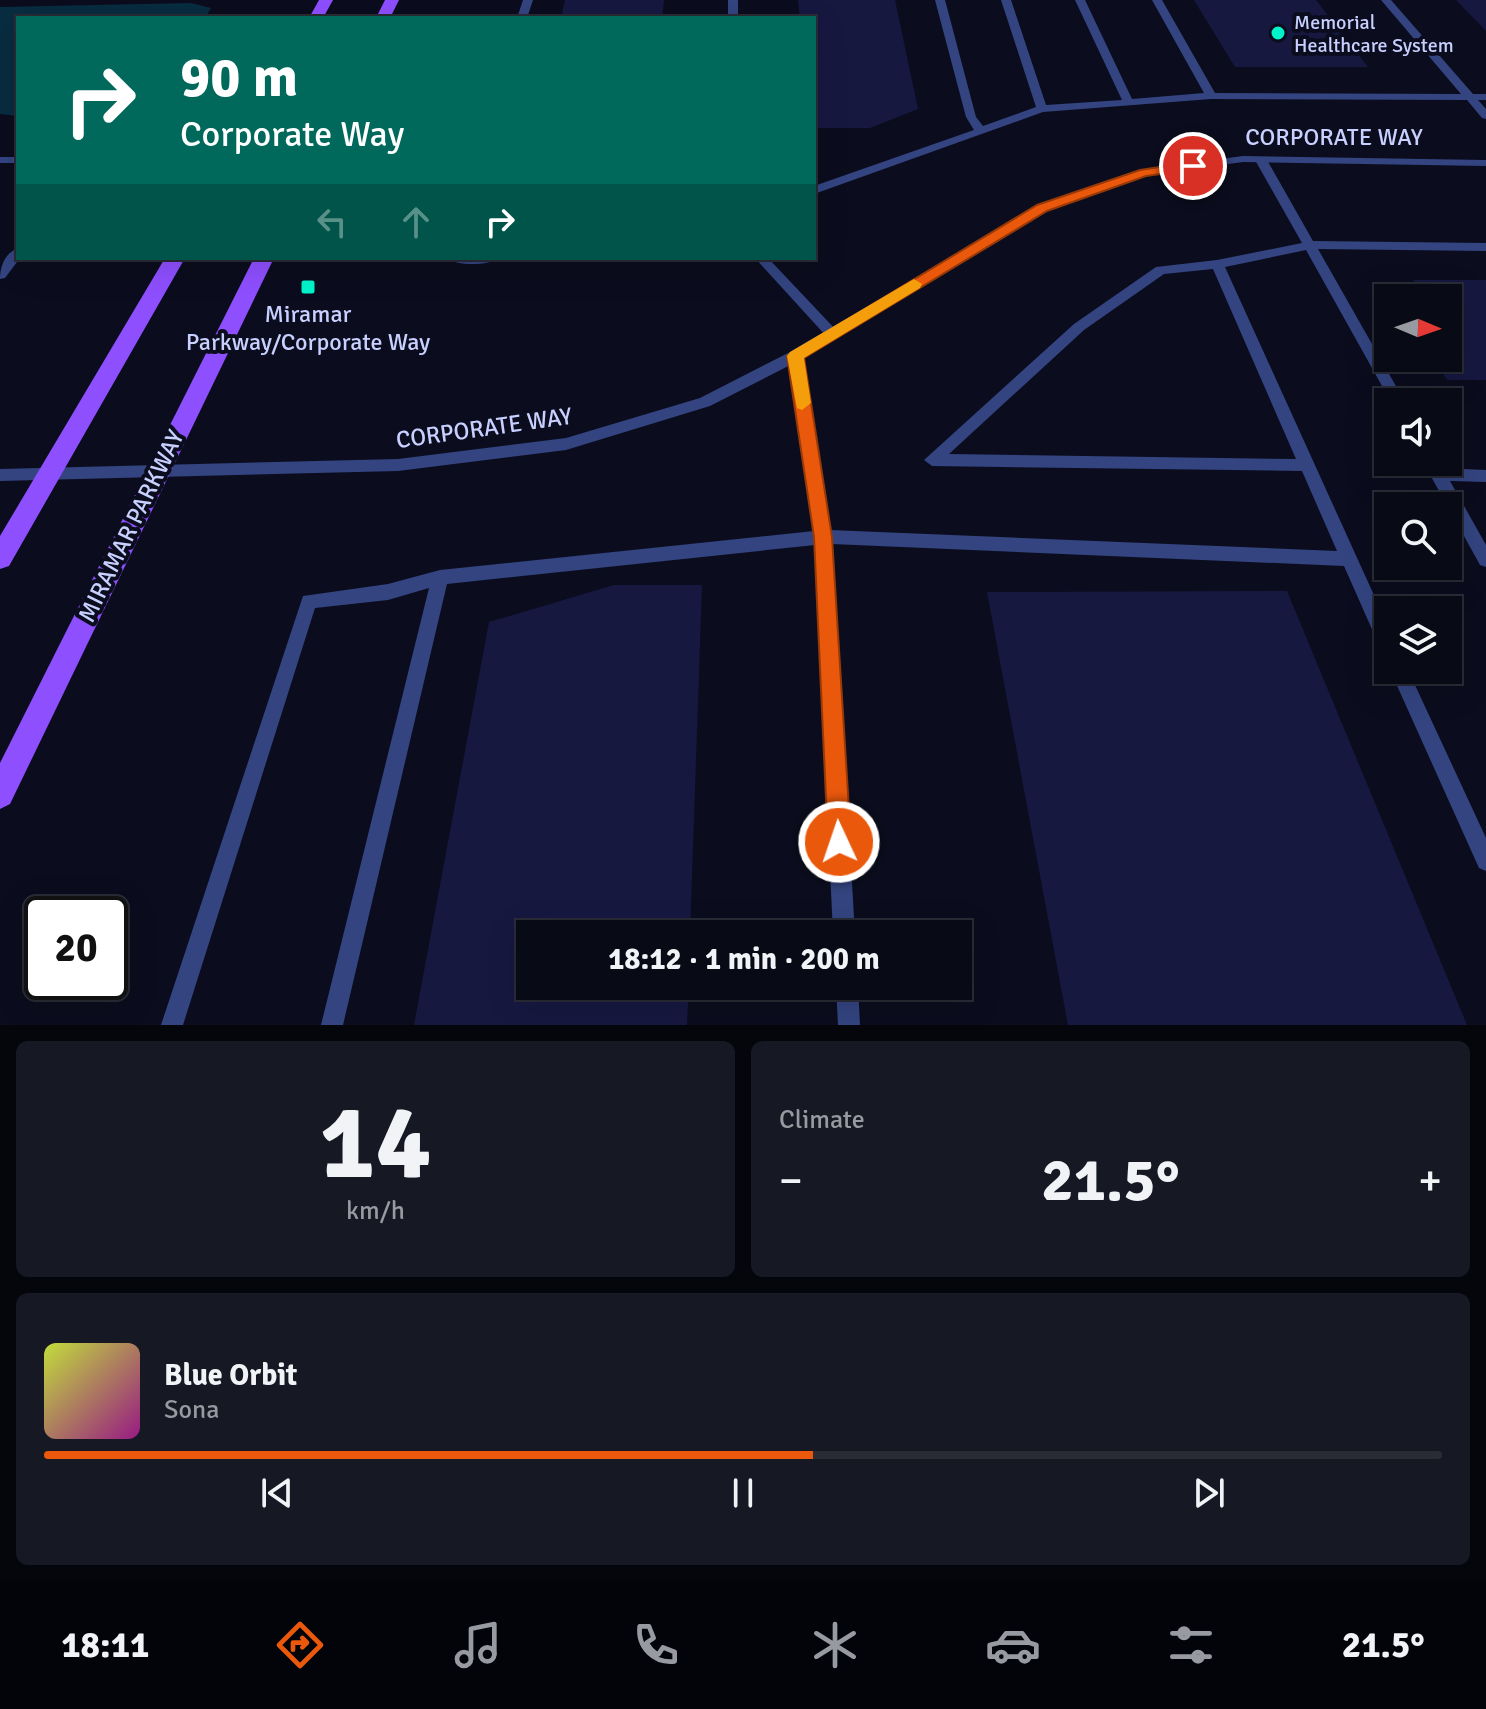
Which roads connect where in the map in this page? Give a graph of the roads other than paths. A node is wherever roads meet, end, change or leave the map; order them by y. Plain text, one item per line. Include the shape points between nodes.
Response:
1 (940, 0) edge
2 (1006, 0) edge
3 (1080, 0) edge
4 (1157, 0) edge
5 (1386, 0) edge
6 (1211, 96) junction
7 (1486, 97) edge
8 (1471, 98) junction
9 (1128, 102) junction
10 (1042, 109) junction
11 (1486, 116) edge
12 (980, 131) junction
13 (1261, 160) junction
14 (1486, 163) edge
15 (816, 189) edge
16 (1310, 245) junction
17 (1486, 247) edge
18 (16, 255) edge
19 (174, 260) edge
20 (263, 260) edge
21 (763, 260) edge
22 (1217, 264) junction
23 (0, 275) edge
24 (832, 334) junction
25 (795, 356) junction
26 (1390, 388) edge
27 (1307, 465) junction
28 (157, 472) junction
29 (1462, 472) edge
30 (0, 475) edge
31 (48, 475) junction
32 (1439, 476) edge
33 (1486, 476) edge
34 (823, 537) junction
35 (0, 558) edge
36 (1349, 559) junction
37 (1486, 560) edge
38 (440, 577) junction
39 (1374, 615) edge
40 (1405, 684) edge
41 (0, 794) edge
42 (1486, 861) edge
43 (843, 920) edge
44 (848, 1000) edge
45 (172, 1025) edge
46 (332, 1025) edge
47 (849, 1025) edge

1 - 12 street via 971,117
2 - 10 street
3 - 9 street
4 - 6 street
5 - 8 street
6 - 8 street
6 - 9 street
7 - 8 street
8 - 11 street
9 - 10 street
10 - 12 street
12 - 15 street
13 - 14 street, CORPORATE WAY
13 - 16 street
13 - 24 street, CORPORATE WAY via 1144,172 1042,208
16 - 17 street
16 - 22 street
16 - 26 street
18 - 23 street
19 - 31 main road
20 - 28 main road, MIRAMAR PARKWAY
21 - 24 street
22 - 27 street
22 - 27 street via 1161,270 1149,278 1079,327 932,460
24 - 25 street, CORPORATE WAY
25 - 28 street, CORPORATE WAY via 705,402 566,444 398,465
25 - 34 street
27 - 36 street
28 - 31 street, CORPORATE WAY
28 - 41 main road, MIRAMAR PARKWAY
29 - 33 street
30 - 31 street, CORPORATE WAY
31 - 35 main road
32 - 37 street
34 - 36 street
34 - 38 street
34 - 43 street
36 - 39 street
38 - 45 street via 388,592 309,601
38 - 46 street
40 - 42 street
44 - 47 street

